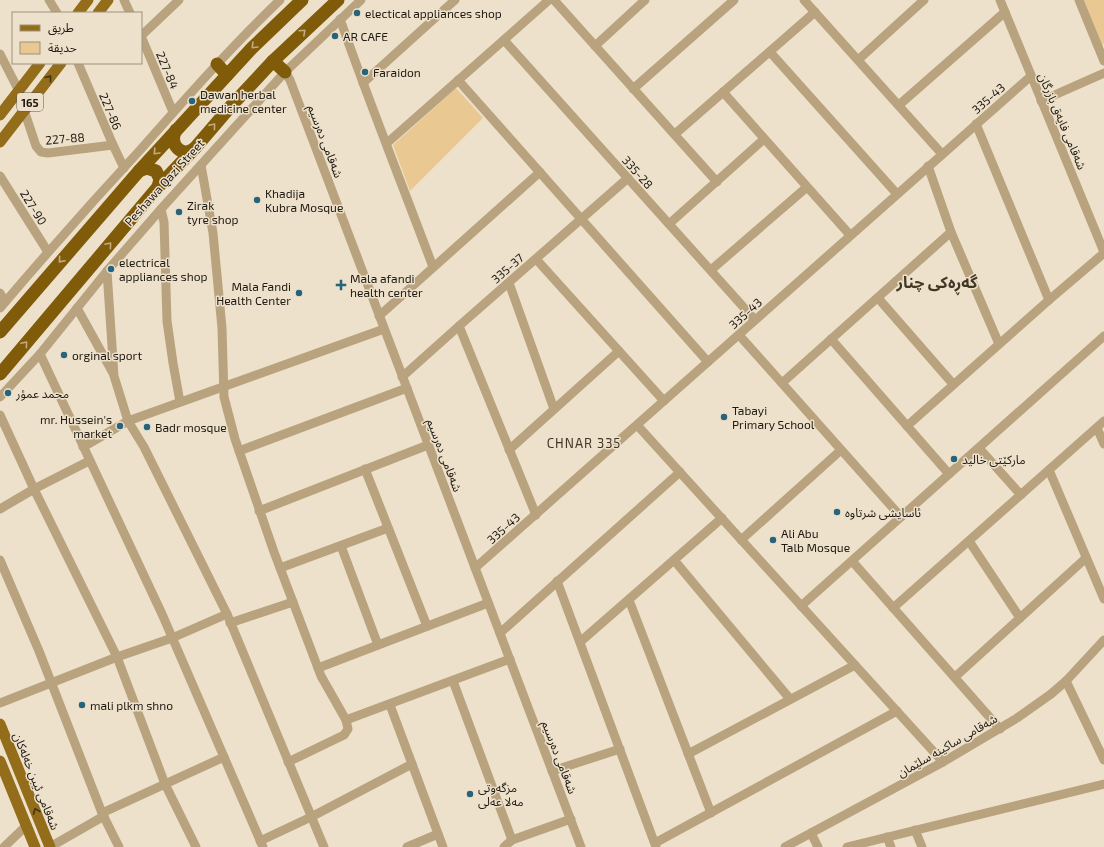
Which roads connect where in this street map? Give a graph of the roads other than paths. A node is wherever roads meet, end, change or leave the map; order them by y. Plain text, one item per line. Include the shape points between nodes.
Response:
1 (49, 0) edge
2 (88, 0) edge
3 (108, 0) edge
4 (124, 0) edge
5 (179, 0) edge
6 (280, 0) edge
7 (302, 0) edge
8 (338, 0) edge
9 (361, 0) edge
10 (455, 0) edge
11 (549, 0) edge
12 (554, 0) edge
13 (646, 0) edge
14 (734, 0) edge
15 (804, 0) edge
16 (924, 0) edge
17 (1000, 0) edge
18 (1078, 0) edge
19 (56, 12) edge
20 (79, 12) edge
21 (99, 12) edge
22 (130, 12) edge
23 (815, 12) junction
24 (1004, 12) junction
25 (340, 18) junction
26 (142, 35) edge
27 (142, 38) edge
28 (504, 40) junction
29 (595, 46) junction
30 (770, 52) junction
31 (0, 54) edge
32 (1103, 57) edge
33 (858, 60) junction
34 (273, 61) junction
35 (39, 64) edge
36 (60, 64) edge
37 (78, 64) edge
38 (217, 64) junction
39 (285, 72) junction
40 (1104, 74) edge
41 (227, 75) junction
42 (1031, 76) junction
43 (458, 80) junction
44 (363, 83) junction
45 (633, 88) junction
46 (19, 91) junction
47 (723, 92) junction
48 (1042, 101) junction
49 (898, 105) junction
50 (3, 111) edge
51 (173, 112) junction
52 (21, 114) junction
53 (976, 124) junction
54 (176, 130) junction
55 (675, 134) junction
56 (764, 139) junction
57 (0, 142) edge
58 (387, 143) junction
59 (113, 145) junction
60 (195, 148) junction
61 (942, 154) junction
62 (201, 165) junction
63 (928, 166) junction
64 (124, 168) junction
65 (139, 171) junction
66 (540, 172) junction
67 (0, 176) edge
68 (628, 178) junction
69 (717, 182) junction
70 (158, 187) junction
71 (807, 187) junction
72 (897, 194) junction
73 (161, 209) junction
74 (582, 219) junction
75 (670, 224) junction
76 (951, 232) junction
77 (850, 235) junction
78 (48, 252) junction
79 (1104, 252) edge
80 (536, 260) junction
81 (433, 267) junction
82 (711, 270) junction
83 (107, 271) junction
84 (509, 283) junction
85 (0, 293) edge
86 (878, 298) junction
87 (1048, 300) junction
88 (3, 305) edge
89 (77, 308) junction
90 (379, 316) junction
91 (755, 320) junction
92 (459, 326) junction
93 (384, 329) junction
94 (0, 332) edge
95 (739, 335) junction
96 (1104, 336) edge
97 (831, 340) junction
98 (999, 344) junction
99 (619, 351) junction
100 (40, 354) junction
101 (708, 362) junction
102 (0, 374) edge
103 (114, 376) junction
104 (402, 377) junction
105 (782, 383) junction
106 (953, 384) junction
107 (224, 386) junction
108 (407, 388) junction
109 (0, 397) edge
110 (664, 401) junction
111 (180, 402) junction
112 (554, 409) junction
113 (0, 415) edge
114 (128, 421) junction
115 (1104, 421) edge
116 (637, 425) junction
117 (907, 426) junction
118 (1097, 428) junction
119 (1104, 444) edge
120 (428, 445) junction
121 (83, 446) junction
122 (979, 448) junction
123 (509, 450) junction
124 (841, 450) junction
125 (239, 451) junction
126 (89, 461) junction
127 (365, 469) junction
128 (1049, 470) junction
129 (680, 472) junction
130 (949, 474) junction
131 (34, 489) junction
132 (1021, 495) junction
133 (0, 509) edge
134 (260, 511) junction
135 (536, 515) junction
136 (722, 518) junction
137 (901, 518) junction
138 (388, 528) junction
139 (741, 540) junction
140 (969, 541) junction
141 (341, 546) junction
142 (1086, 558) junction
143 (0, 560) edge
144 (674, 560) junction
145 (852, 561) junction
146 (280, 568) junction
147 (475, 568) junction
148 (557, 581) junction
149 (1104, 599) edge
150 (629, 600) junction
151 (293, 602) junction
152 (488, 603) junction
153 (801, 606) junction
154 (893, 608) junction
155 (227, 614) junction
156 (1020, 618) junction
157 (230, 623) junction
158 (427, 626) junction
159 (500, 633) junction
160 (172, 638) junction
161 (1104, 640) edge
162 (580, 642) junction
163 (378, 645) junction
164 (117, 657) junction
165 (510, 659) junction
166 (855, 665) junction
167 (318, 668) junction
168 (954, 677) junction
169 (453, 681) junction
170 (1066, 681) junction
171 (52, 683) junction
172 (790, 699) junction
173 (0, 703) edge
174 (390, 704) junction
175 (897, 711) junction
176 (346, 720) junction
177 (0, 724) edge
178 (1000, 729) junction
179 (620, 749) junction
180 (688, 754) junction
181 (224, 757) junction
182 (1104, 760) edge
183 (288, 762) junction
184 (943, 762) junction
185 (412, 764) junction
186 (1, 765) edge
187 (552, 771) junction
188 (165, 784) junction
189 (1104, 784) edge
190 (711, 813) junction
191 (103, 814) junction
192 (311, 817) junction
193 (571, 820) junction
194 (26, 825) junction
195 (915, 830) junction
196 (811, 833) junction
197 (438, 834) junction
198 (887, 837) junction
199 (512, 840) junction
200 (262, 844) edge
201 (656, 845) edge
202 (4, 847) edge
203 (35, 847) edge
204 (50, 847) edge
205 (119, 847) edge
206 (196, 847) edge
207 (324, 847) edge
208 (407, 847) edge
209 (443, 847) edge
210 (504, 847) edge
211 (582, 847) edge
212 (785, 847) edge
213 (818, 847) edge
214 (847, 847) edge
215 (891, 847) edge
216 (922, 847) edge

1 - 19 street
2 - 20 main road
3 - 21 main road
4 - 22 street
5 - 26 street
6 - 38 street
7 -> 41 highway
34 -> 8 highway, Peshawa Qazi Street
9 - 25 street
10 - 44 street
11 - 28 street
12 - 29 street
13 - 29 street
14 - 45 street
15 - 23 street
16 - 33 street
17 - 24 street, شەقامی فایەق بازرگان
18 - 32 street
23 - 30 street
23 - 33 street
24 - 42 street, شەقامی فایەق بازرگان
24 - 49 street
25 - 39 street
25 - 44 street
27 - 51 street, 227-84
28 - 43 street
28 - 68 street, 335-28
29 - 45 street
30 - 47 street
30 - 72 street
31 - 46 street
33 - 49 street
34 - 39 highway
60 -> 34 highway, Peshawa Qazi Street
35 - 46 main road, 165
52 -> 36 main road, 165
37 - 59 street, 227-86
38 - 41 highway
38 - 51 street
39 - 62 street
39 - 90 street, شەقامی دەرسیم
40 - 48 street
41 - 54 highway
42 - 48 street, شەقامی فایەق بازرگان
42 - 53 street, 335-43
43 - 58 street
43 - 66 street
44 - 58 street
45 - 55 street
46 - 50 main road, 165
47 - 55 street
47 - 56 street
48 - 79 street, شەقامی فایەق بازرگان
49 - 61 street
50 - 52 main road
51 - 64 street
52 - 57 main road, 165
52 - 59 street, 227-88 via 41,152
53 - 61 street, 335-43
53 - 87 street
54 - 60 highway via 174,140 178,148 188,152
54 -> 65 highway
55 - 69 street
56 - 69 street
56 - 71 street
58 - 81 street
59 - 64 street, 227-86
60 - 70 highway, Peshawa Qazi Street
61 - 63 street, 335-43
62 - 73 street
62 - 107 street via 213,233 222,328
63 - 72 street, 335-43
63 - 76 street
64 - 78 street
65 - 70 highway via 147,168 156,171 160,179
65 -> 94 highway
66 - 74 street
66 - 81 street
67 - 78 street, 227-90
68 - 74 street, 335-37
68 - 75 street, 335-28
69 - 75 street
102 -> 70 highway, Peshawa Qazi Street
71 - 77 street
71 - 82 street
72 - 77 street, 335-43
73 - 83 street
73 - 111 street via 164,222 167,321
74 - 80 street, 335-37
74 - 101 street
75 - 82 street, 335-28
76 - 86 street
76 - 98 street
77 - 91 street, 335-43
78 - 88 street
79 - 87 street
80 - 84 street, 335-37
80 - 99 street
81 - 90 street
82 - 91 street, 335-28
83 - 89 street
83 - 103 street
84 - 92 street, 335-37
84 - 112 street
85 - 88 street
86 - 97 street
86 - 106 street
87 - 98 street
89 - 100 street
89 - 103 street
90 - 93 street, شەقامی دەرسیم
91 - 95 street, 335-43
92 - 104 street, 335-37
92 - 123 street
93 - 104 street, شەقامی دەرسیم
93 - 107 street
95 - 101 street, 335-43
95 - 105 street
96 - 122 street
97 - 105 street
97 - 117 street
98 - 106 street
99 - 110 street
99 - 112 street
100 - 109 street
100 - 121 street
101 - 110 street, 335-43
103 - 114 street
104 - 108 street, شەقامی دەرسیم
105 - 124 street
106 - 117 street
107 - 111 street
107 - 125 street via 224,397
108 - 120 street, شەقامی دەرسیم
108 - 125 street
110 - 116 street, 335-43
111 - 114 street
112 - 123 street
113 - 131 street
114 - 121 street
114 - 155 street via 144,446
115 - 118 street
116 - 129 street
116 - 135 street, 335-43
117 - 130 street
118 - 119 street
118 - 128 street
120 - 127 street
120 - 147 street, شەقامی دەرسیم
121 - 126 street
122 - 130 street
122 - 132 street
123 - 135 street
124 - 137 street
124 - 139 street
125 - 134 street
126 - 131 street
126 - 160 street
127 - 134 street
127 - 138 street
128 - 132 street
128 - 142 street
129 - 136 street
129 - 148 street
130 - 137 street
131 - 133 street
131 - 164 street
132 - 140 street
134 - 146 street
135 - 147 street, 335-43
136 - 139 street
136 - 144 street
137 - 145 street
138 - 141 street
138 - 158 street
139 - 153 street
140 - 154 street
140 - 156 street
141 - 146 street
141 - 163 street
142 - 149 street
142 - 156 street
143 - 171 street
144 - 150 street
144 - 172 street
145 - 153 street
145 - 154 street
146 - 151 street
147 - 152 street, شەقامی دەرسیم
148 - 159 street
148 - 162 street
150 - 162 street
150 - 180 street
151 - 157 street
151 - 167 street
152 - 158 street
152 - 159 street, شەقامی دەرسیم
153 - 166 street
154 - 168 street
155 - 157 street
155 - 160 street
156 - 168 street
157 - 183 street
158 - 163 street
159 - 165 street, شەقامی دەرسیم
160 - 164 street
160 - 181 street
161 - 170 street, شەقامی ساکینە سلێمان
162 - 179 street
163 - 167 street
164 - 171 street
164 - 188 street
165 - 169 street
165 - 187 street, شەقامی دەرسیم
166 - 172 street
166 - 175 street
167 - 176 street
168 - 178 street
169 - 174 street
169 - 199 street
170 - 178 street, شەقامی ساکینە سلێمان via 1034,707
170 - 182 street
171 - 173 street
171 - 191 street
172 - 180 street
174 - 176 street
174 - 185 street
175 - 184 street
175 - 190 street
176 - 183 street via 348,729 344,735
204 -> 177 main road, شەقامی ئیبن خەلەکان
178 - 184 street, شەقامی ساکینە سلێمان
179 - 187 street
179 - 201 street
180 - 190 street
181 - 188 street
181 - 200 street
183 - 192 street
184 - 196 street, شەقامی ساکینە سلێمان
185 - 192 street
185 - 197 street
186 - 194 main road
187 - 193 street, شەقامی دەرسیم
188 - 191 street
188 - 206 street
189 - 195 street
190 - 201 street
191 - 204 street
191 - 205 street
192 - 200 street
192 - 207 street
193 - 199 street
193 - 211 street, شەقامی دەرسیم
194 - 202 street
194 - 203 main road
195 - 198 street
195 - 216 street
196 - 212 street, شەقامی ساکینە سلێمان
196 - 213 street
197 - 208 street
197 - 209 street
198 - 214 street
198 - 215 street
199 - 210 street

